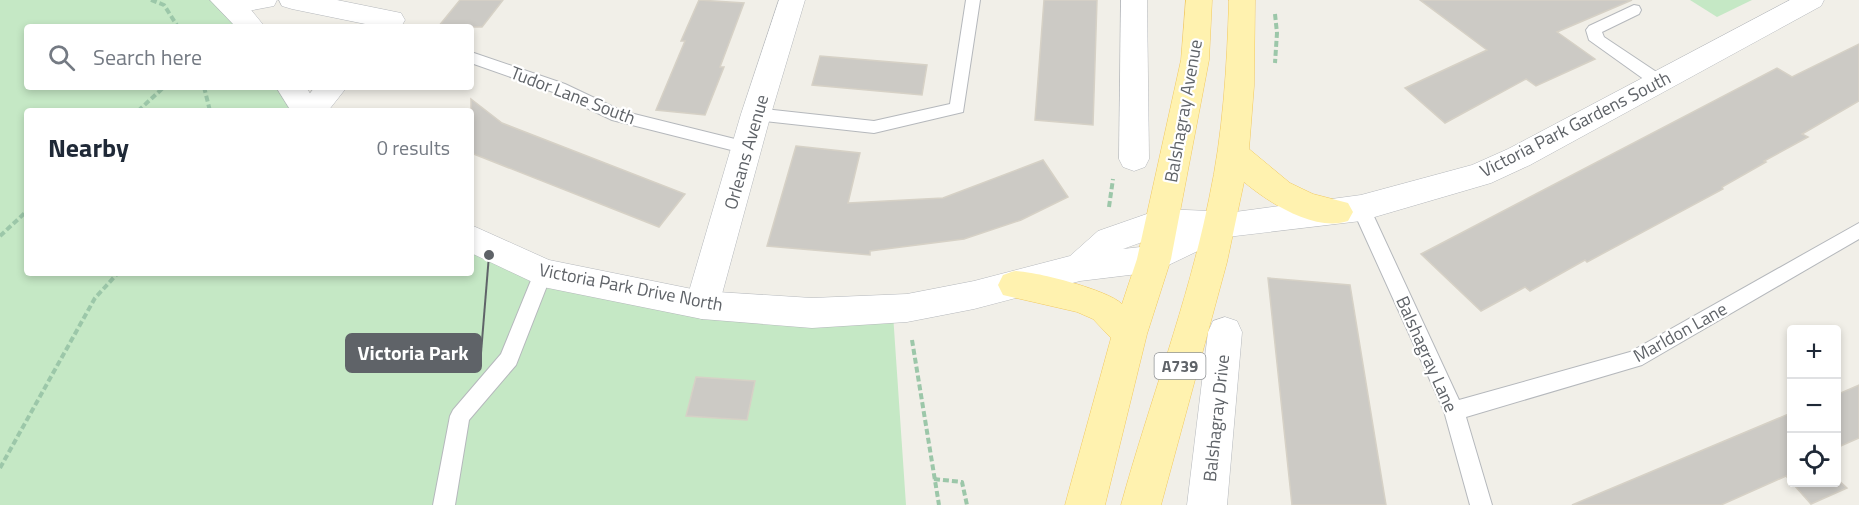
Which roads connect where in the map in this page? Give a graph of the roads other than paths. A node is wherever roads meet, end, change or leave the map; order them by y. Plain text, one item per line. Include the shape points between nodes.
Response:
1 (264, 0) edge
2 (292, 0) edge
3 (792, 0) edge
4 (973, 0) edge
5 (1134, 0) edge
6 (1199, 0) edge
7 (1242, 0) edge
8 (1811, 0) edge
9 (228, 2) edge
10 (1635, 10) dead end
11 (394, 16) edge
12 (248, 24) edge
13 (474, 58) edge
14 (1658, 81) junction
15 (293, 90) edge
16 (329, 90) edge
17 (304, 108) edge
18 (314, 108) edge
19 (756, 114) junction
20 (747, 148) junction
21 (1232, 151) junction
22 (1134, 159) road end
23 (1349, 210) junction
24 (1161, 222) junction
25 (1220, 226) junction
26 (1859, 230) edge
27 (474, 239) edge
28 (1154, 259) junction
29 (1080, 267) junction
30 (543, 273) junction
31 (1015, 285) junction
32 (702, 305) junction
33 (1225, 332) dead end
34 (1130, 334) junction
35 (1454, 411) junction
36 (444, 505) edge
37 (1085, 505) edge
38 (1141, 505) edge
39 (1207, 505) edge
40 (1481, 505) edge

1 - 9 street
2 - 11 street
3 - 19 street, Orleans Avenue
4 - 19 lane via 957,108 874,127
5 - 22 street
6 - 24 main road, Balshagray Avenue via 1195,60
7 - 21 main road, A739
8 - 14 street, Victoria Park Gardens South
9 - 12 street
10 - 14 lane via 1594,30 1597,40
13 - 20 lane, Tudor Lane South via 559,88 618,116
14 - 23 street, Victoria Park Gardens South via 1480,175
15 - 17 street
16 - 18 street
19 - 20 street, Orleans Avenue
20 - 32 street, Orleans Avenue
21 - 23 main road via 1268,186 1290,200 1313,209
21 - 25 main road, A739
23 - 25 street, Victoria Park Gardens South via 1262,224
23 - 35 lane, Balshagray Lane
24 - 25 street, Victoria Park Drive North
24 - 28 main road, Balshagray Avenue
24 - 29 street, Victoria Park Drive North via 1110,240
25 - 28 street, Victoria Park Drive North
25 - 38 main road, A739
26 - 35 lane, Marldon Lane via 1635,359
27 - 30 street, Victoria Park Drive North
28 - 29 street, Victoria Park Drive North
28 - 34 main road, Balshagray Avenue
29 - 31 street, Victoria Park Drive North
30 - 32 street, Victoria Park Drive North
30 - 36 lane via 509,359 460,416
31 - 32 street, Victoria Park Drive North via 907,308 812,314
31 - 34 main road via 1082,299 1106,309
33 - 39 street, Balshagray Drive
34 - 37 main road, Balshagray Avenue
35 - 40 lane, Balshagray Lane

